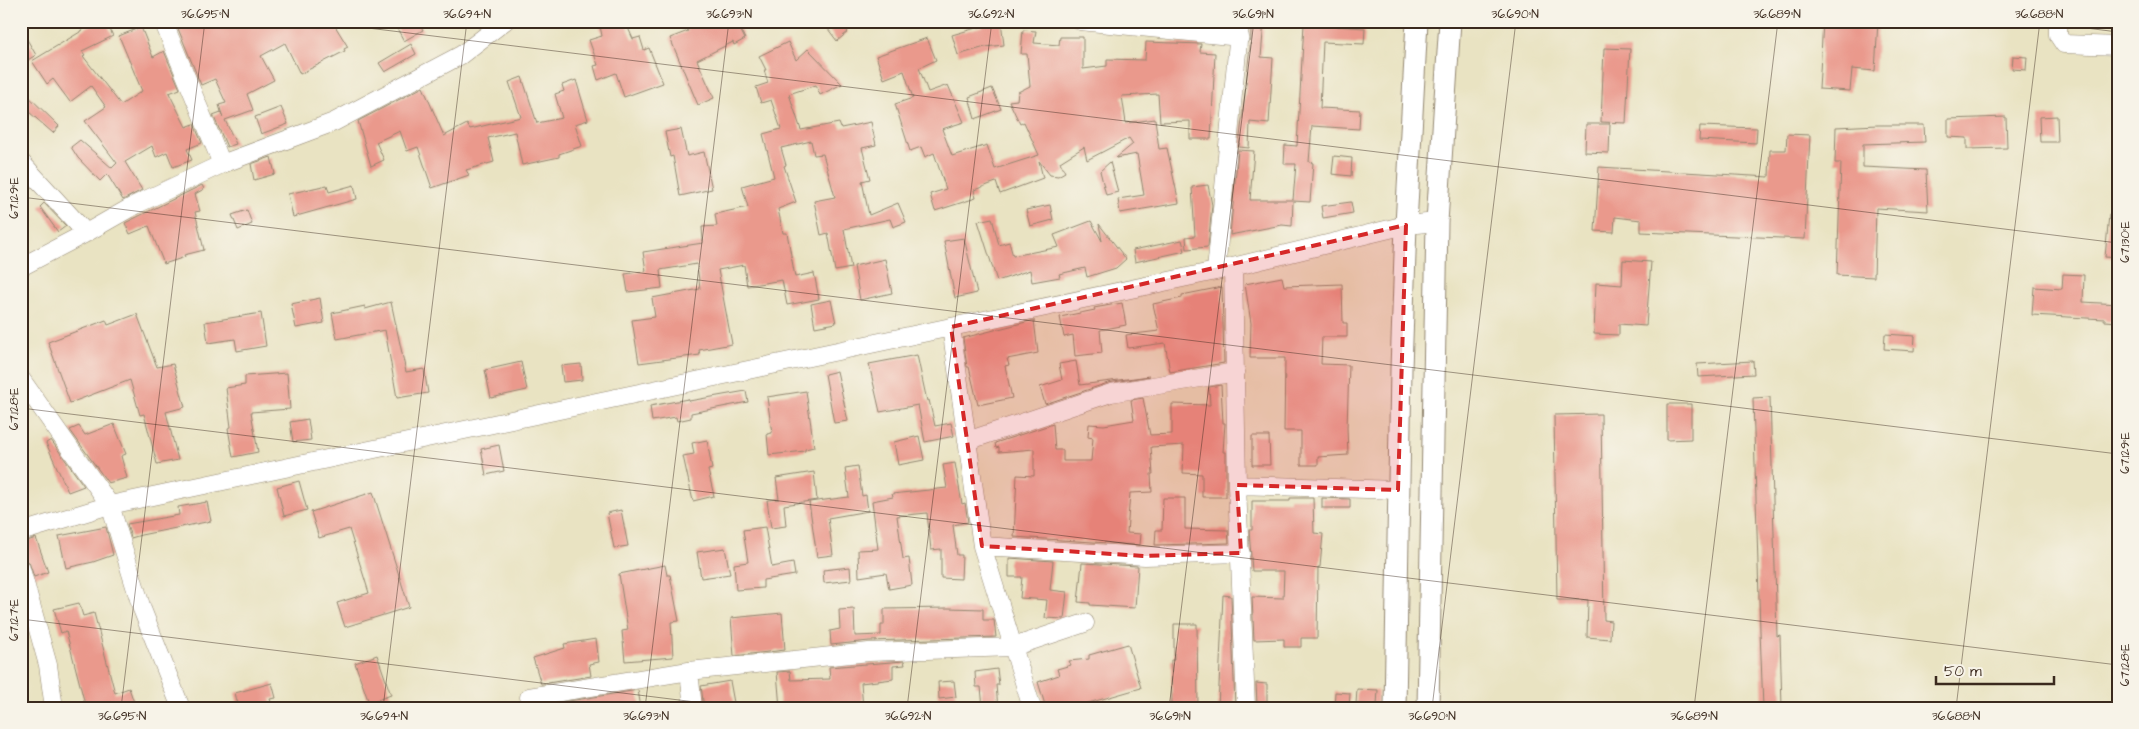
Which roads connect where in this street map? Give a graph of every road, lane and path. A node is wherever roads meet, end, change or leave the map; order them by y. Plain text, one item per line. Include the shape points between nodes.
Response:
1 (163, 21) edge
2 (505, 21) edge
3 (1080, 21) edge
4 (1417, 21) edge
5 (1450, 21) edge
6 (2058, 21) edge
7 (1240, 29) edge
8 (2118, 46) edge
9 (21, 162) edge
10 (222, 164) junction
11 (1437, 222) junction
12 (1406, 225) junction
13 (86, 233) junction
14 (21, 267) edge
15 (1224, 269) junction
16 (951, 327) junction
17 (1236, 372) junction
18 (21, 379) edge
19 (967, 441) junction
20 (1237, 485) junction
21 (1398, 490) junction
22 (110, 505) junction
23 (21, 532) edge
24 (982, 546) junction
25 (1241, 553) junction
26 (21, 569) edge
27 (1085, 623) dead end
28 (1013, 647) junction
29 (689, 671) junction
30 (529, 697) dead end
31 (54, 708) edge
32 (181, 708) edge
33 (694, 708) edge
34 (1032, 708) edge
35 (1246, 708) edge
36 (1395, 708) edge
37 (1428, 708) edge

1 - 10 street
2 - 10 street via 461,54 334,122
3 - 7 street
4 - 12 street
5 - 11 street
6 - 8 street via 2058,35 2064,44
7 - 15 street
9 - 13 street
10 - 13 street via 135,205
11 - 12 street
11 - 37 street
12 - 15 street
12 - 21 street
13 - 14 street
15 - 16 street
15 - 17 street
16 - 19 street
16 - 22 street
17 - 19 street via 1110,393
17 - 20 street
18 - 22 street
19 - 24 street
20 - 21 street
20 - 25 street
21 - 36 street
22 - 23 street
22 - 32 street via 142,609
24 - 25 street via 1145,556
24 - 28 street
25 - 35 street
26 - 31 street via 48,665
27 - 28 street
28 - 29 street via 869,652
28 - 34 street
29 - 30 street
29 - 33 street

